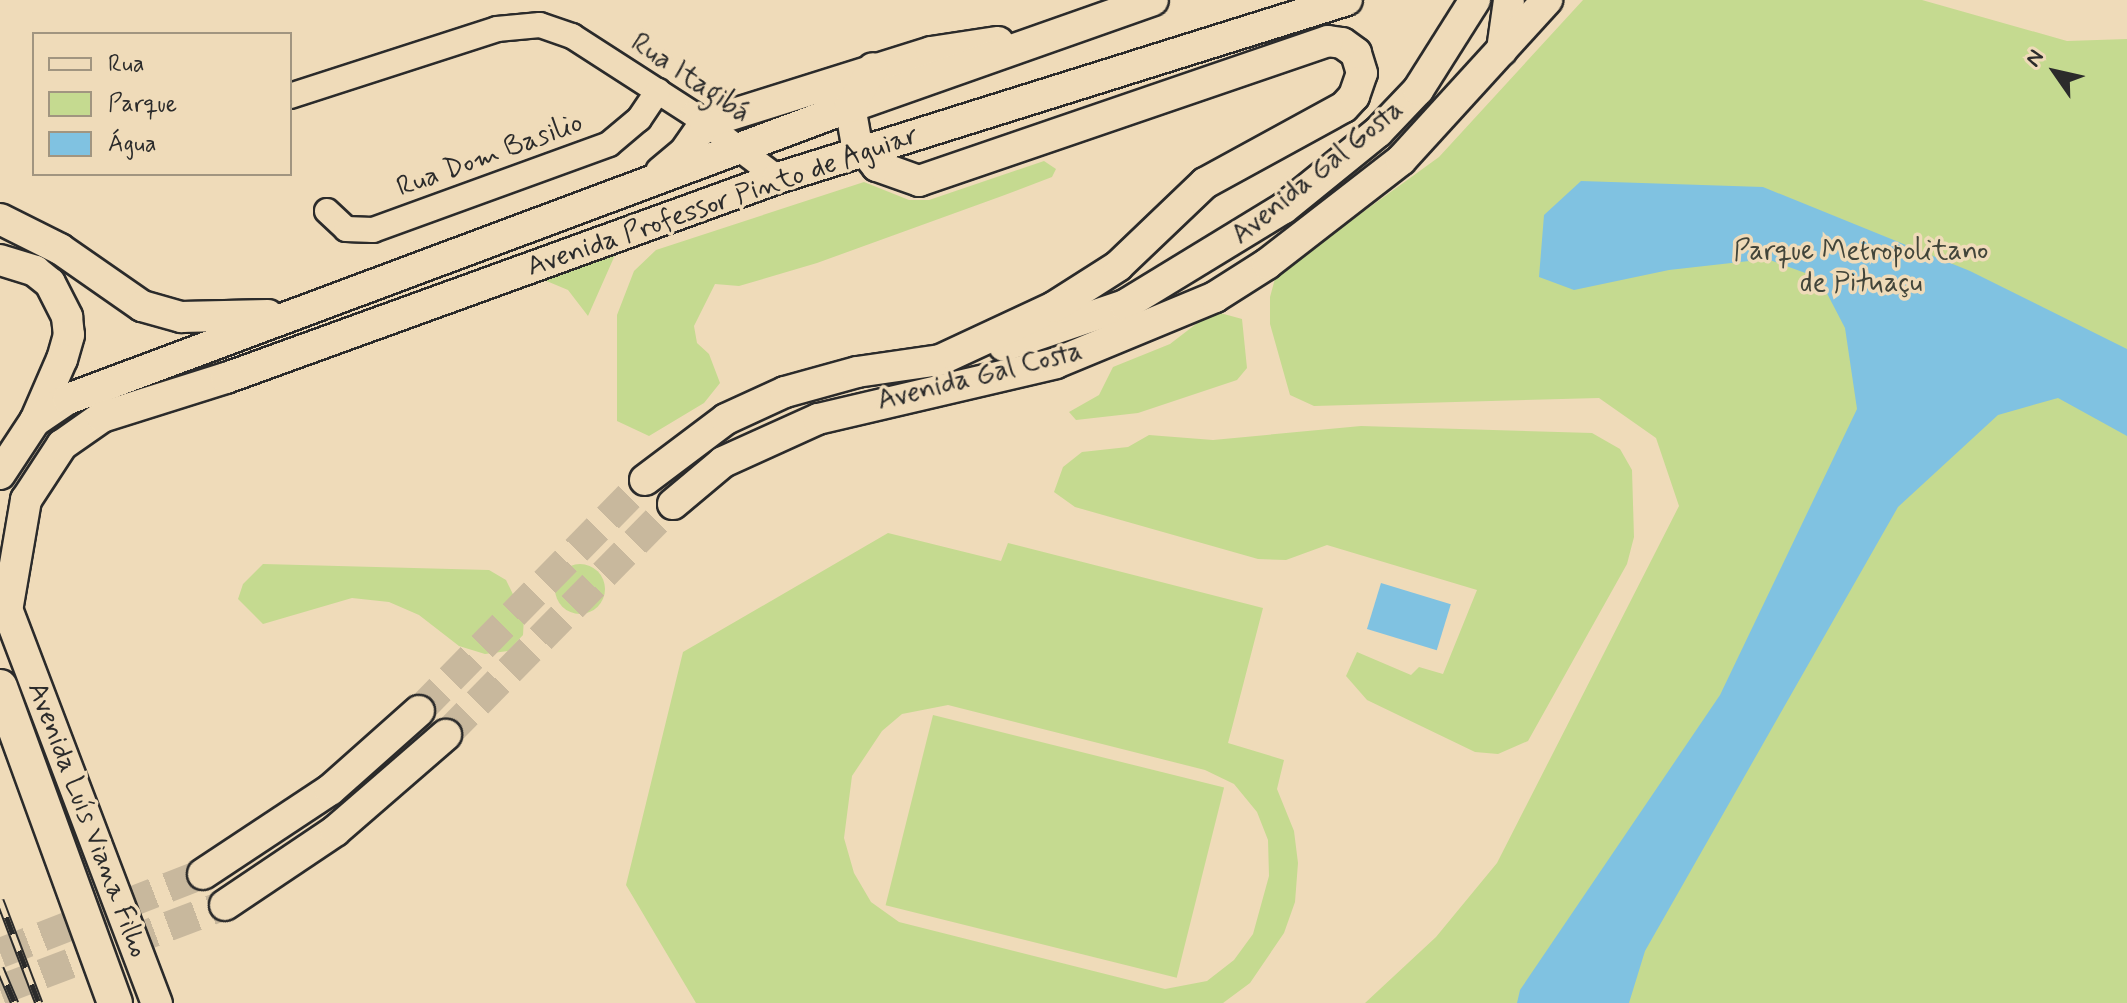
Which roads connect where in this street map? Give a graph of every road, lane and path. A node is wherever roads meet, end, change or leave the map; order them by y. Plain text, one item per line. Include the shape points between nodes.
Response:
1 (1153, 0) edge
2 (1347, 0) edge
3 (1475, 0) edge
4 (1509, 0) edge
5 (1547, 0) edge
6 (1111, 8) edge
7 (1060, 34) junction
8 (1500, 55) junction
9 (873, 68) junction
10 (658, 91) junction
11 (292, 95) edge
12 (850, 107) junction
13 (705, 123) junction
14 (740, 150) junction
15 (864, 154) junction
16 (778, 178) junction
17 (645, 185) junction
18 (327, 211) dead end
19 (0, 219) edge
20 (0, 260) edge
21 (294, 315) junction
22 (940, 360) junction
23 (35, 421) junction
24 (0, 474) edge
25 (645, 480) tunnel mouth
26 (673, 504) tunnel mouth
27 (3, 601) edge
28 (0, 687) edge
29 (419, 711) tunnel mouth
30 (446, 735) tunnel mouth
31 (203, 874) tunnel mouth
32 (225, 905) tunnel mouth
33 (115, 1003) edge
34 (157, 1003) edge

1 - 6 main road, Avenida Professor Pinto de Aguiar
2 - 15 main road, Avenida Professor Pinto de Aguiar
3 - 22 main road, Avenida Gal Gosta via 1418,90 1378,132 1220,252 1125,305 1066,328
4 - 8 main road
5 - 8 main road, Avenida Gal Costa
6 - 7 main road, Avenida Professor Pinto de Aguiar
7 - 9 main road via 931,52
7 - 12 main road, Avenida Professor Pinto de Aguiar
8 - 26 main road, Avenida Gal Costa via 1432,131 1373,185 1215,297 1056,363 818,419 723,462
9 - 12 main road
9 - 13 main road
10 - 11 street, Rua Itagibá via 572,36 523,25
10 - 13 street, Rua Itagibá
10 - 18 street, Rua Dom Basilio via 639,119 609,144 403,220 360,232 346,229
12 - 14 main road, Avenida Professor Pinto de Aguiar
12 - 15 main road via 852,131
13 - 14 street, Rua Itagibá
13 - 17 main road via 684,153
14 - 16 street, Rua Itagibá
14 - 17 main road, Avenida Professor Pinto de Aguiar
15 - 16 main road, Avenida Professor Pinto de Aguiar
15 - 22 main road via 877,166 919,181 1328,41 1342,43 1360,61 1354,96 1332,116 1215,176 1118,266 1054,307
16 - 27 main road, Avenida Professor Pinto de Aguiar via 226,378 102,417 62,445 26,500
17 - 21 main road, Avenida Professor Pinto de Aguiar
19 - 21 main road via 60,249 142,306 181,317
20 - 23 main road via 35,271 50,283 67,317 69,335 62,359
21 - 23 main road, Avenida Professor Pinto de Aguiar via 68,399
22 - 25 main road via 857,372 785,392 726,419
23 - 24 main road
27 - 34 main road, Avenida Luís Viana Filho
28 - 33 highway, Avenida Luís Viana Filho
29 - 31 main road via 330,790
30 - 32 main road via 335,831

